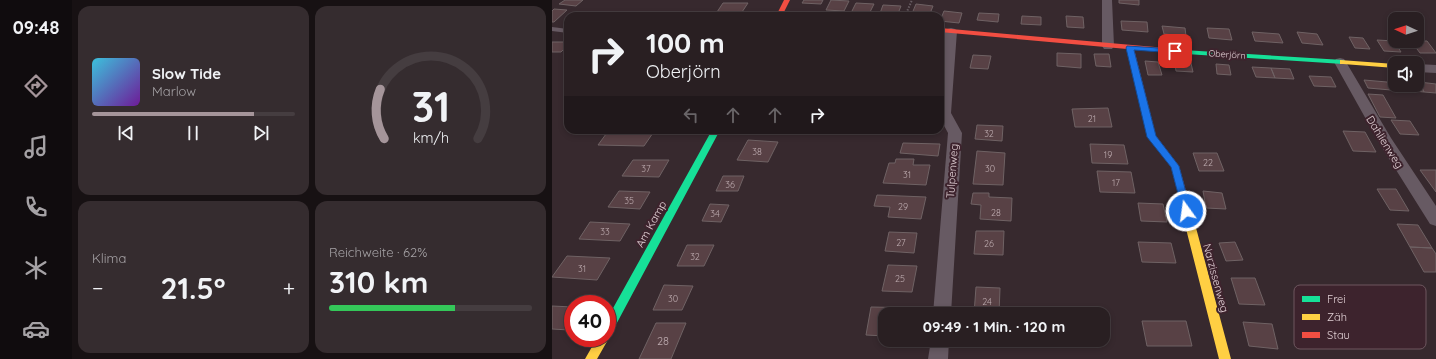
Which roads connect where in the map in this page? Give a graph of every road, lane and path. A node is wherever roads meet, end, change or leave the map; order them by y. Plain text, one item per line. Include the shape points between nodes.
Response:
1 (787, 0) edge
2 (912, 0) edge
3 (1107, 0) edge
4 (780, 12) edge
5 (907, 12) edge
6 (552, 29) edge
7 (564, 30) edge
8 (945, 31) edge
9 (1108, 46) junction
10 (1130, 48) junction
11 (1340, 62) junction
12 (1388, 65) edge
13 (1424, 68) edge
14 (1436, 69) edge
15 (714, 134) edge
16 (1436, 219) edge
17 (943, 307) edge
18 (616, 313) edge
19 (598, 347) edge
20 (939, 347) edge
21 (591, 359) edge
22 (938, 359) edge
23 (1225, 359) edge

1 - 4 street
2 - 5 path
3 - 9 street
6 - 7 lane
8 - 9 street, Oberjörn
8 - 17 street, Tulpenweg via 944,113 955,133
9 - 10 street, Oberjörn
10 - 11 street, Oberjörn
10 - 23 street, Narzissenweg via 1152,137 1175,166
11 - 12 street, Oberjörn
11 - 16 street, Dahlienweg via 1363,107
13 - 14 street
15 - 18 street, Am Kamp
19 - 21 street
20 - 22 street

